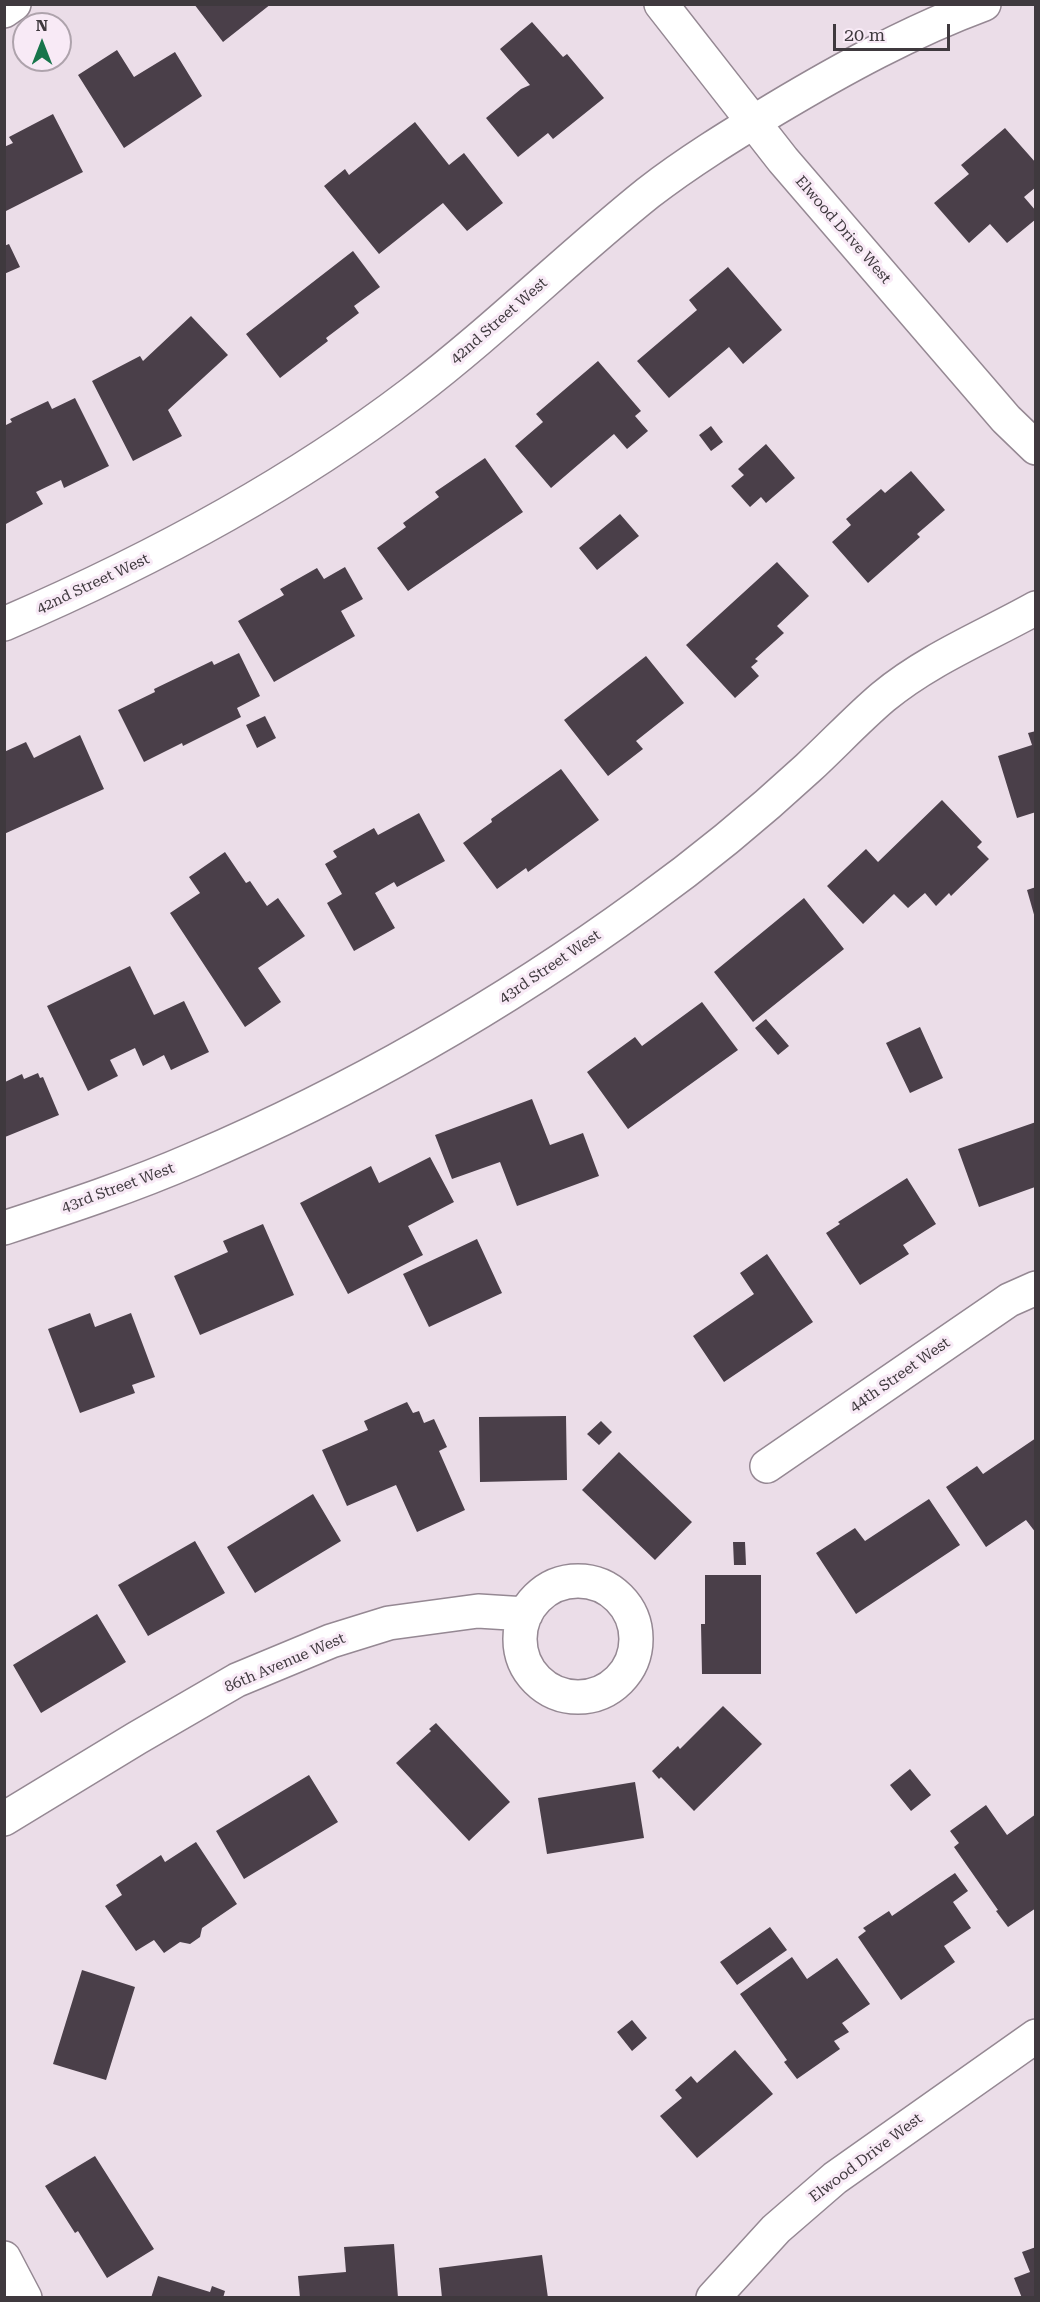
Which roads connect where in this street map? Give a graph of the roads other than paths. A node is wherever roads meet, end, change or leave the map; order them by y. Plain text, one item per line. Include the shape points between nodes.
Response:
1 (14, 4) edge
2 (661, 4) edge
3 (984, 4) edge
4 (4, 10) edge
5 (753, 122) junction
6 (1035, 448) edge
7 (1035, 608) edge
8 (4, 624) edge
9 (4, 1228) edge
10 (1035, 1288) edge
11 (767, 1466) dead end
12 (526, 1614) dead end
13 (4, 1819) edge
14 (1035, 2036) edge
15 (4, 2258) edge
16 (25, 2298) edge
17 (713, 2298) edge

1 - 4 street
2 - 5 street, Elwood Drive West
3 - 5 street, 42nd Street West via 824,79
5 - 6 street, Elwood Drive West
5 - 8 street, 42nd Street West via 651,191 486,335 333,450 168,548 83,591
7 - 9 street, 43rd Street West via 935,660 892,691 737,830 646,902 472,1018 288,1117 95,1198
10 - 11 street, 44th Street West via 1009,1300
12 - 13 street, 86th Avenue West via 478,1611 389,1623 331,1641 237,1680
14 - 17 street, Elwood Drive West via 835,2178 776,2229
15 - 16 street

